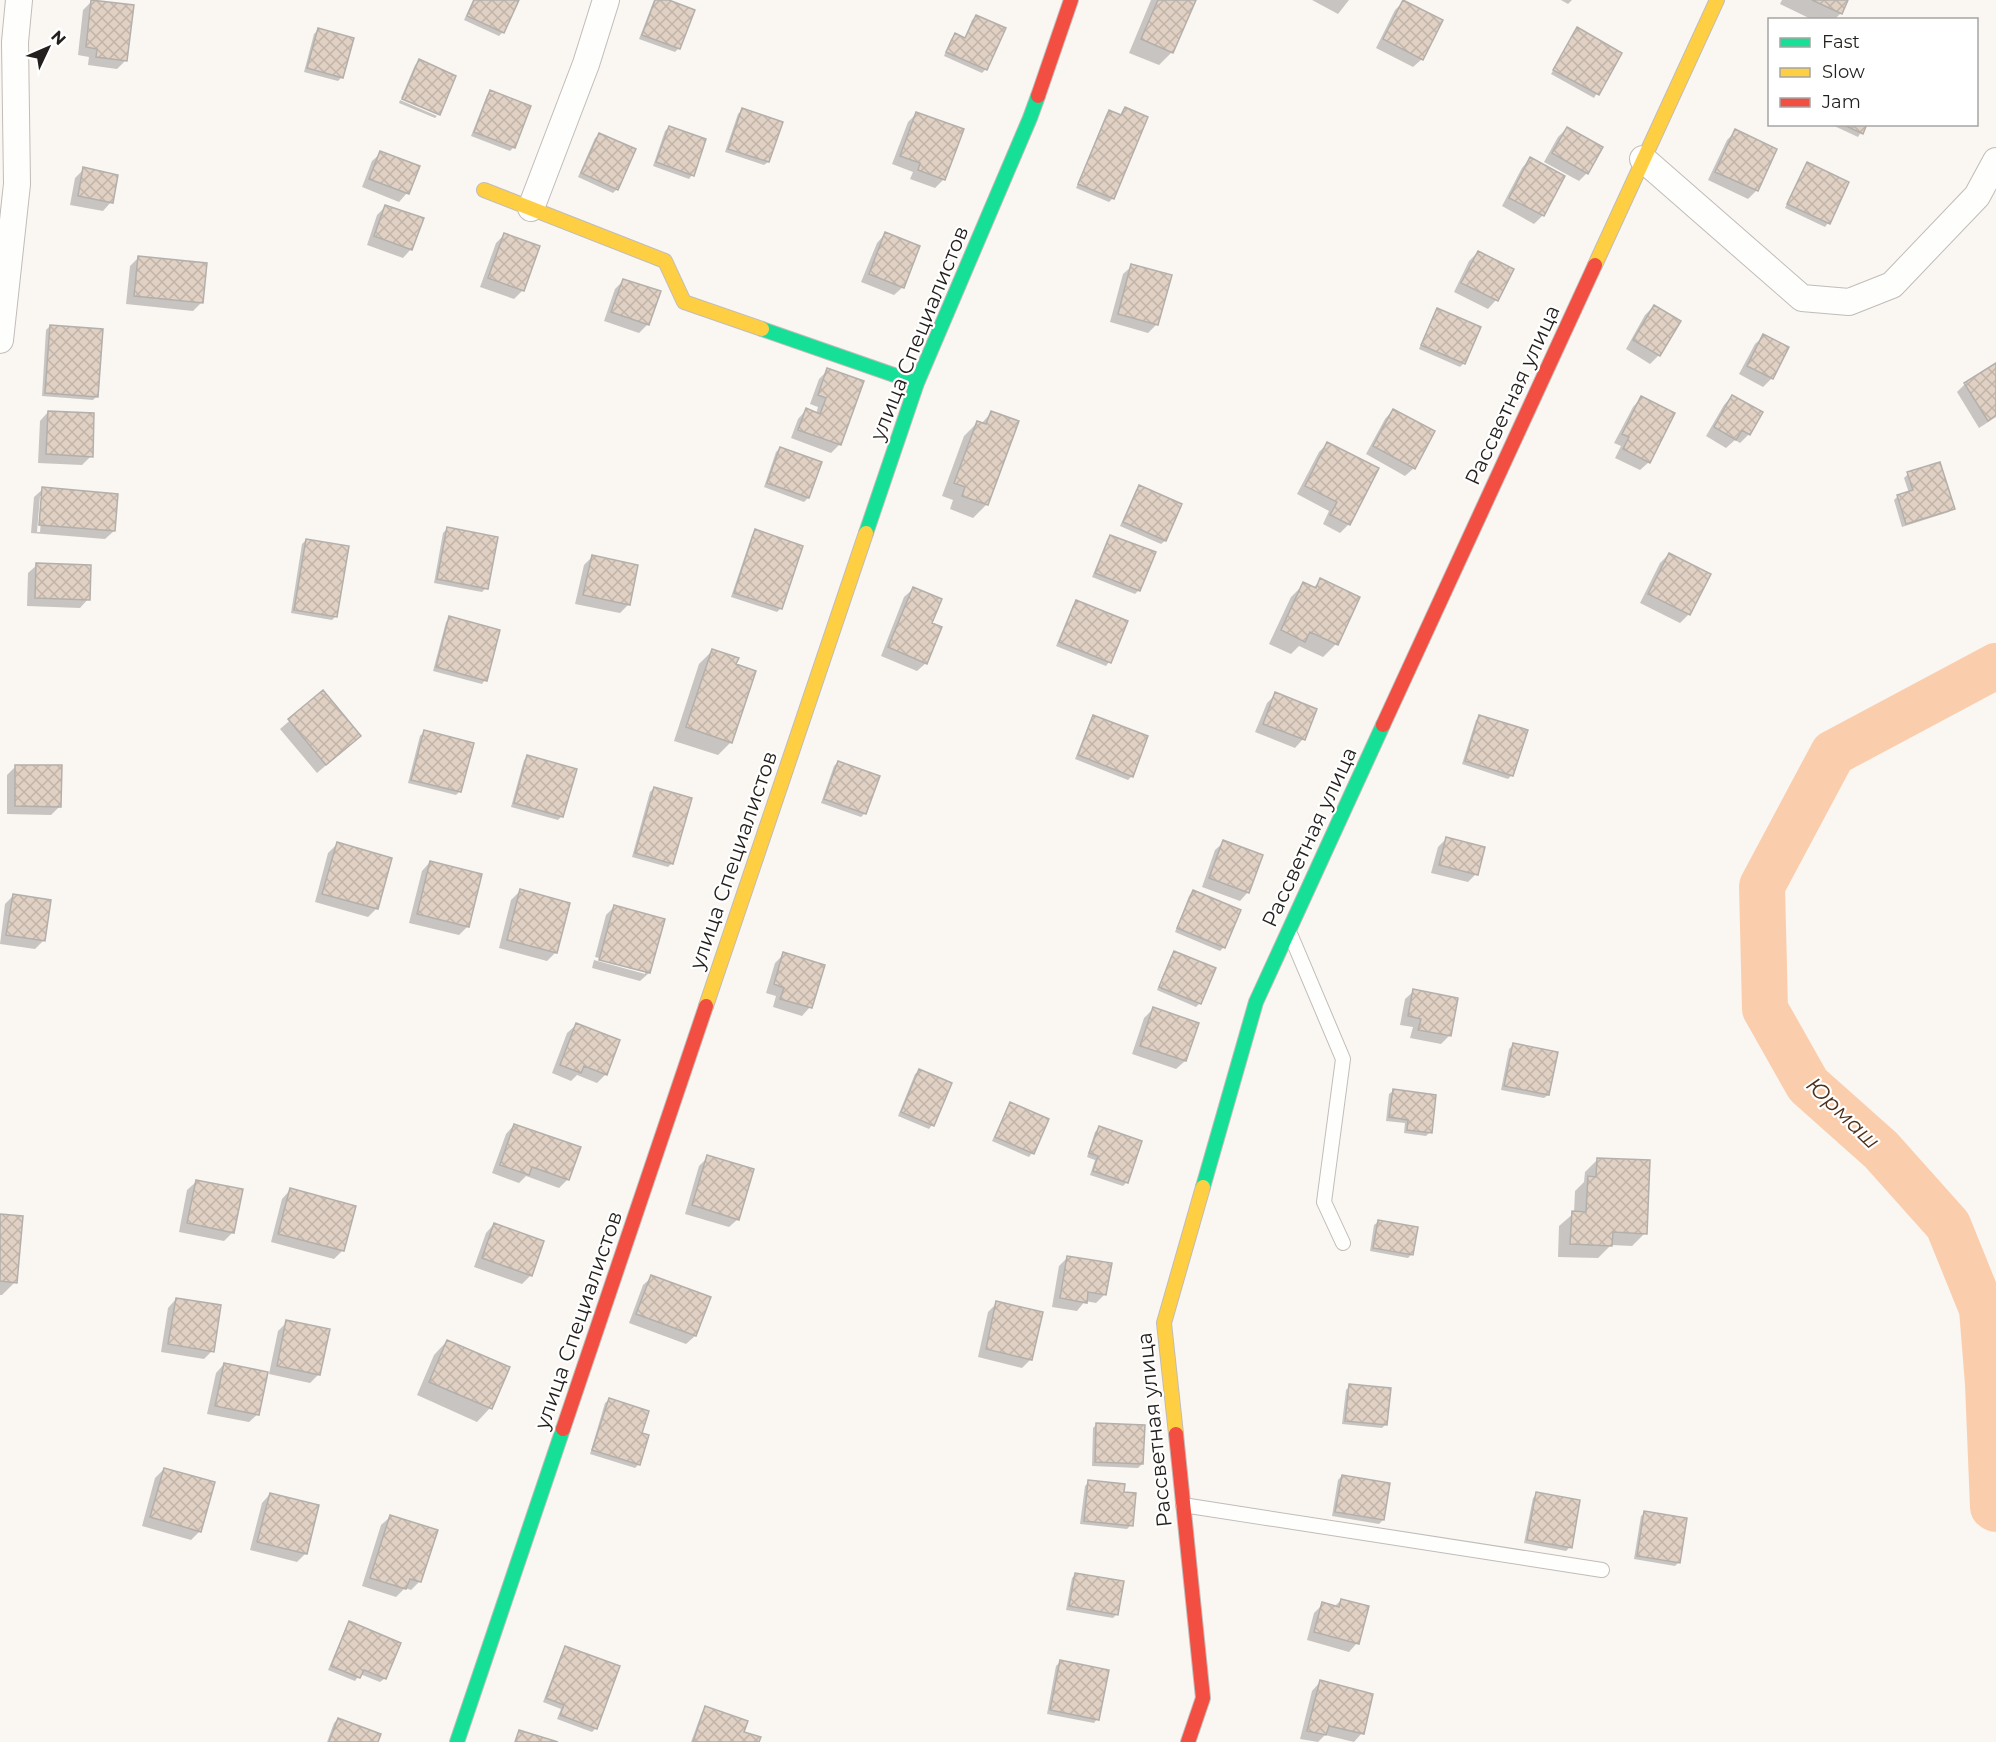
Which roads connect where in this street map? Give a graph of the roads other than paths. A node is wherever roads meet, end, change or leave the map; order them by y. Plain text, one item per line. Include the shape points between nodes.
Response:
1 (19, 0) edge
2 (606, 0) edge
3 (1071, 0) edge
4 (1717, 0) edge
5 (1643, 159) junction
6 (1996, 161) edge
7 (484, 190) dead end
8 (531, 208) junction
9 (0, 340) edge
10 (917, 383) junction
11 (1289, 931) junction
12 (1343, 1243) dead end
13 (1183, 1505) junction
14 (1602, 1570) dead end
15 (457, 1742) edge
16 (1188, 1742) edge

1 - 9 street via 15,42 17,184
2 - 8 street
3 - 10 street, улица Специалистов via 1030,118
4 - 5 street, Рассветная улица
5 - 6 street via 1802,298 1849,302 1892,285 1977,196
5 - 11 street, Рассветная улица
7 - 8 street
8 - 10 street via 665,261 684,302
10 - 15 street, улица Специалистов
11 - 12 lane via 1342,1059 1324,1202
11 - 13 street, Рассветная улица via 1256,1002 1164,1323
13 - 14 lane
13 - 16 street, Рассветная улица via 1203,1698

